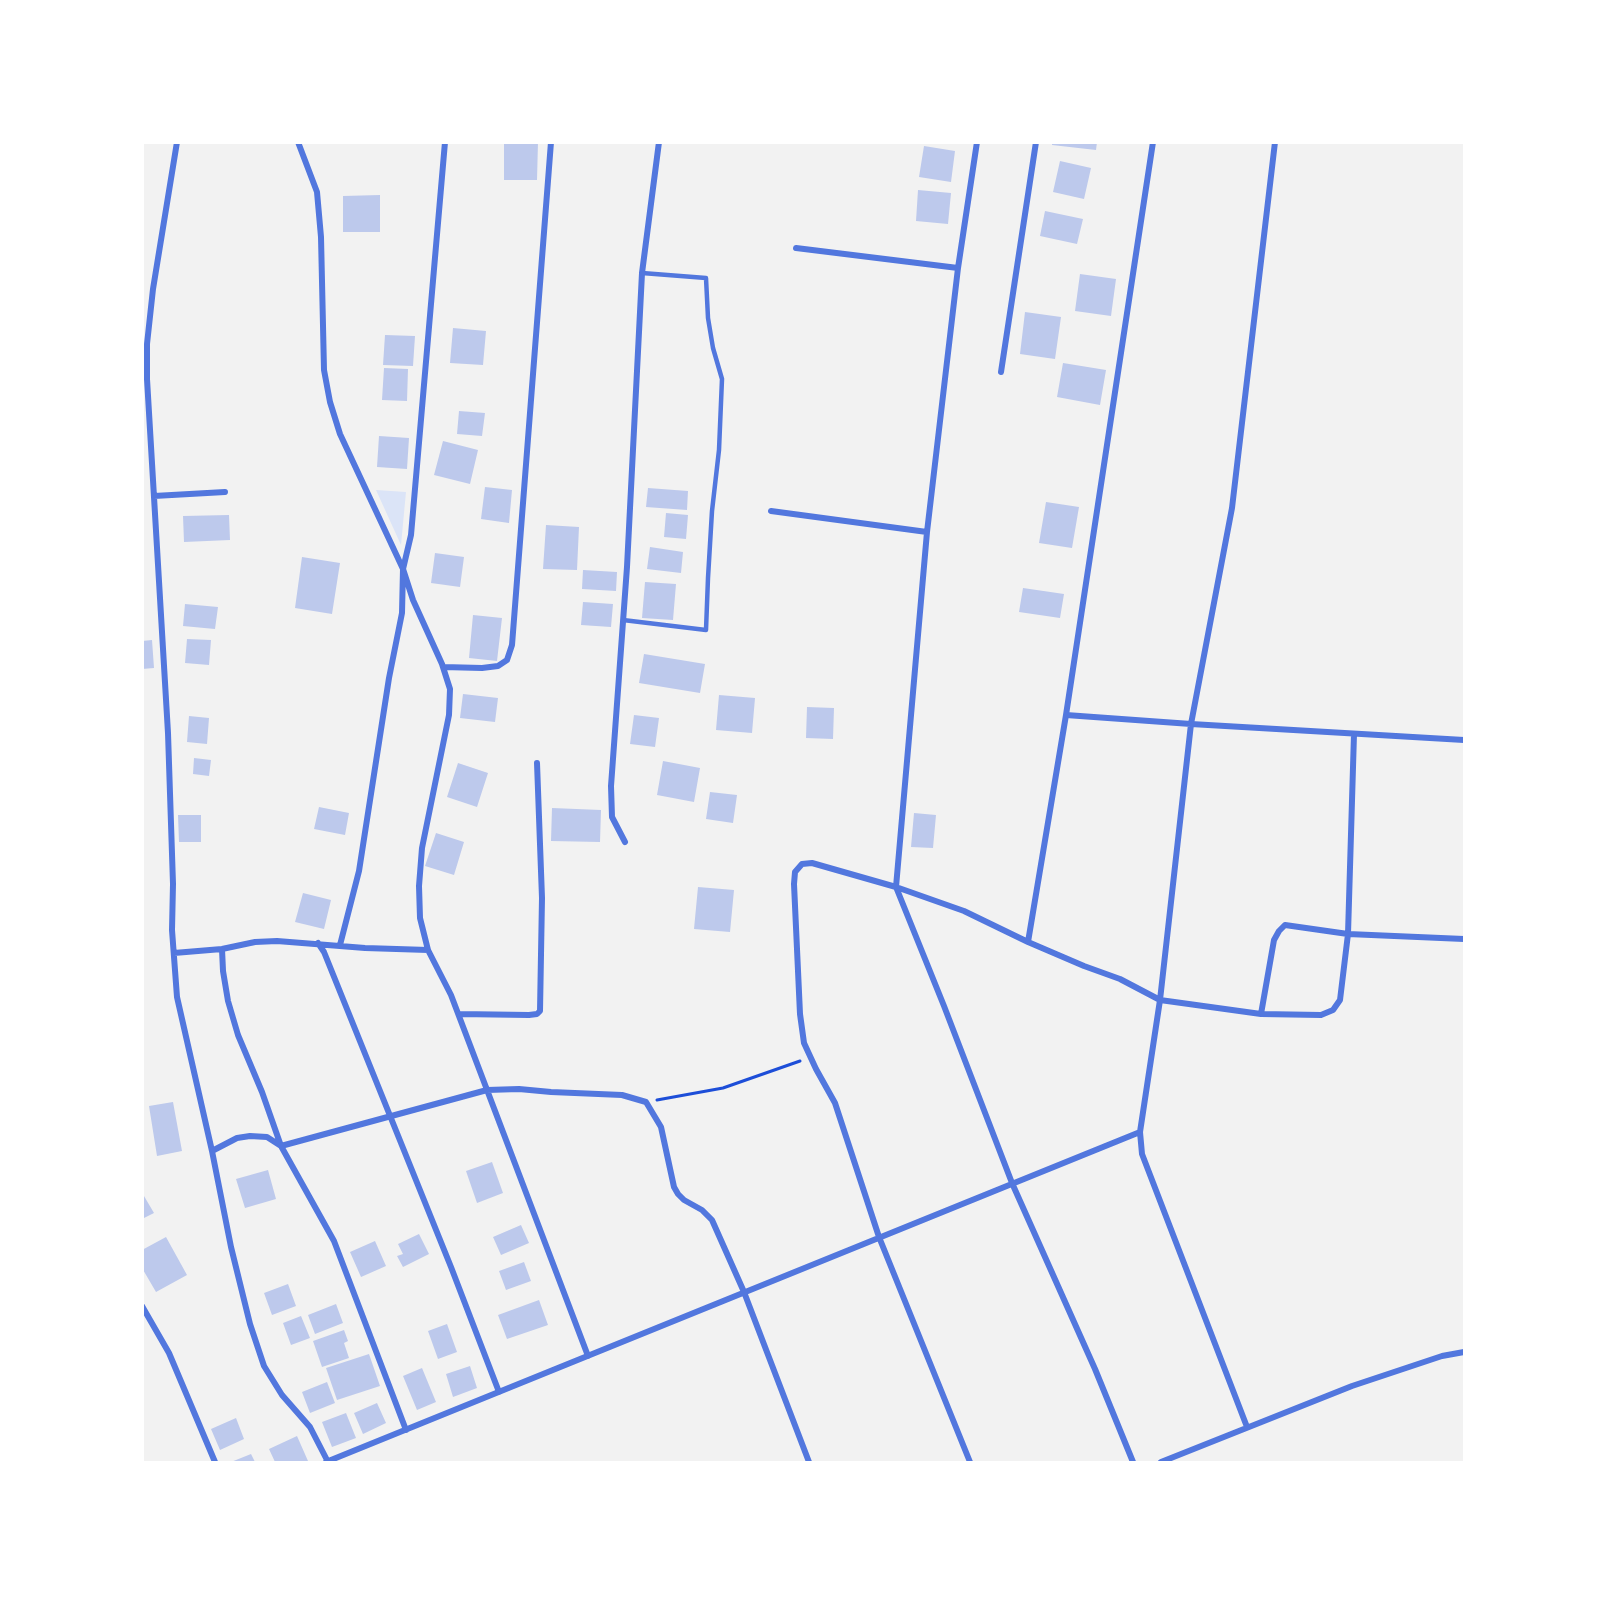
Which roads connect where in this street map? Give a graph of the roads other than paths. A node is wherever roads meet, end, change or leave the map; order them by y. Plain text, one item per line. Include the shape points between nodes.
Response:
1 (177, 142) edge
2 (298, 142) edge
3 (445, 142) edge
4 (550, 142) edge
5 (659, 142) edge
6 (977, 142) edge
7 (1036, 142) edge
8 (1153, 142) edge
9 (1275, 142) edge
10 (796, 248) dead end
11 (958, 268) junction
12 (642, 273) junction
13 (1001, 372) dead end
14 (225, 492) dead end
15 (154, 496) junction
16 (771, 511) dead end
17 (927, 532) junction
18 (403, 569) junction
19 (623, 620) junction
20 (443, 667) junction
21 (1066, 715) junction
22 (1191, 724) junction
23 (1354, 734) junction
24 (1464, 740) edge
25 (537, 763) dead end
26 (625, 842) dead end
27 (896, 887) junction
28 (1348, 934) junction
29 (1464, 939) edge
30 (1028, 942) junction
31 (318, 943) junction
32 (340, 945) junction
33 (222, 948) junction
34 (428, 950) junction
35 (174, 953) junction
36 (1160, 1000) junction
37 (459, 1014) junction
38 (1261, 1014) junction
39 (487, 1090) junction
40 (390, 1116) junction
41 (1140, 1132) junction
42 (281, 1146) junction
43 (212, 1151) junction
44 (1012, 1183) junction
45 (879, 1238) junction
46 (744, 1292) junction
47 (142, 1306) edge
48 (1464, 1352) edge
49 (588, 1356) junction
50 (499, 1392) junction
51 (1247, 1427) junction
52 (406, 1430) junction
53 (215, 1462) edge
54 (327, 1462) edge
55 (809, 1462) edge
56 (970, 1462) edge
57 (1133, 1462) edge
58 (1161, 1462) edge

1 - 15 street via 147,344
2 - 18 street via 317,192 324,370 330,402 340,434
3 - 18 street via 411,535
4 - 20 street via 512,645 507,660 498,666
5 - 12 street
6 - 11 street
7 - 13 street
8 - 21 street
9 - 22 street via 1232,508
10 - 11 street
11 - 17 street
12 - 19 street
12 - 19 lane via 706,278 708,318 722,379 719,450 706,630
14 - 15 street
15 - 35 street via 168,734
16 - 17 street
17 - 27 street
18 - 20 street
18 - 32 street via 402,613 359,871
19 - 26 street via 611,786 612,817
20 - 34 street via 450,689 449,715 422,848 419,886 420,918
21 - 22 street
21 - 30 street
22 - 23 street
22 - 36 street
23 - 24 street
23 - 28 street
25 - 37 street via 542,898 540,1011 528,1015
27 - 30 street via 964,911
27 - 44 street
27 - 45 street via 812,862 802,864 795,872 804,1043 835,1103
28 - 29 street
28 - 38 street via 1340,1000 1333,1010 1321,1016
28 - 38 street via 1285,925 1274,940
30 - 36 street via 1120,979
31 - 32 street
31 - 33 street via 255,942
31 - 40 street
32 - 34 street
33 - 35 street
33 - 42 street via 228,1001 238,1035
34 - 37 street
35 - 43 street via 177,997
36 - 38 street
36 - 41 street
37 - 39 street
39 - 40 street
39 - 46 street via 622,1095 646,1102 661,1127 674,1187 684,1200 712,1220
39 - 49 street
40 - 42 street
40 - 50 street
41 - 44 street
41 - 51 street via 1142,1154
42 - 43 street via 267,1137 250,1136
42 - 52 street via 334,1241
43 - 54 street via 231,1247 264,1366 282,1395 310,1427
44 - 45 street
44 - 57 street
45 - 46 street
45 - 56 street
46 - 49 street
46 - 55 street
47 - 53 street via 169,1353
48 - 51 street via 1352,1386
49 - 50 street
50 - 52 street
51 - 58 street
52 - 54 street

